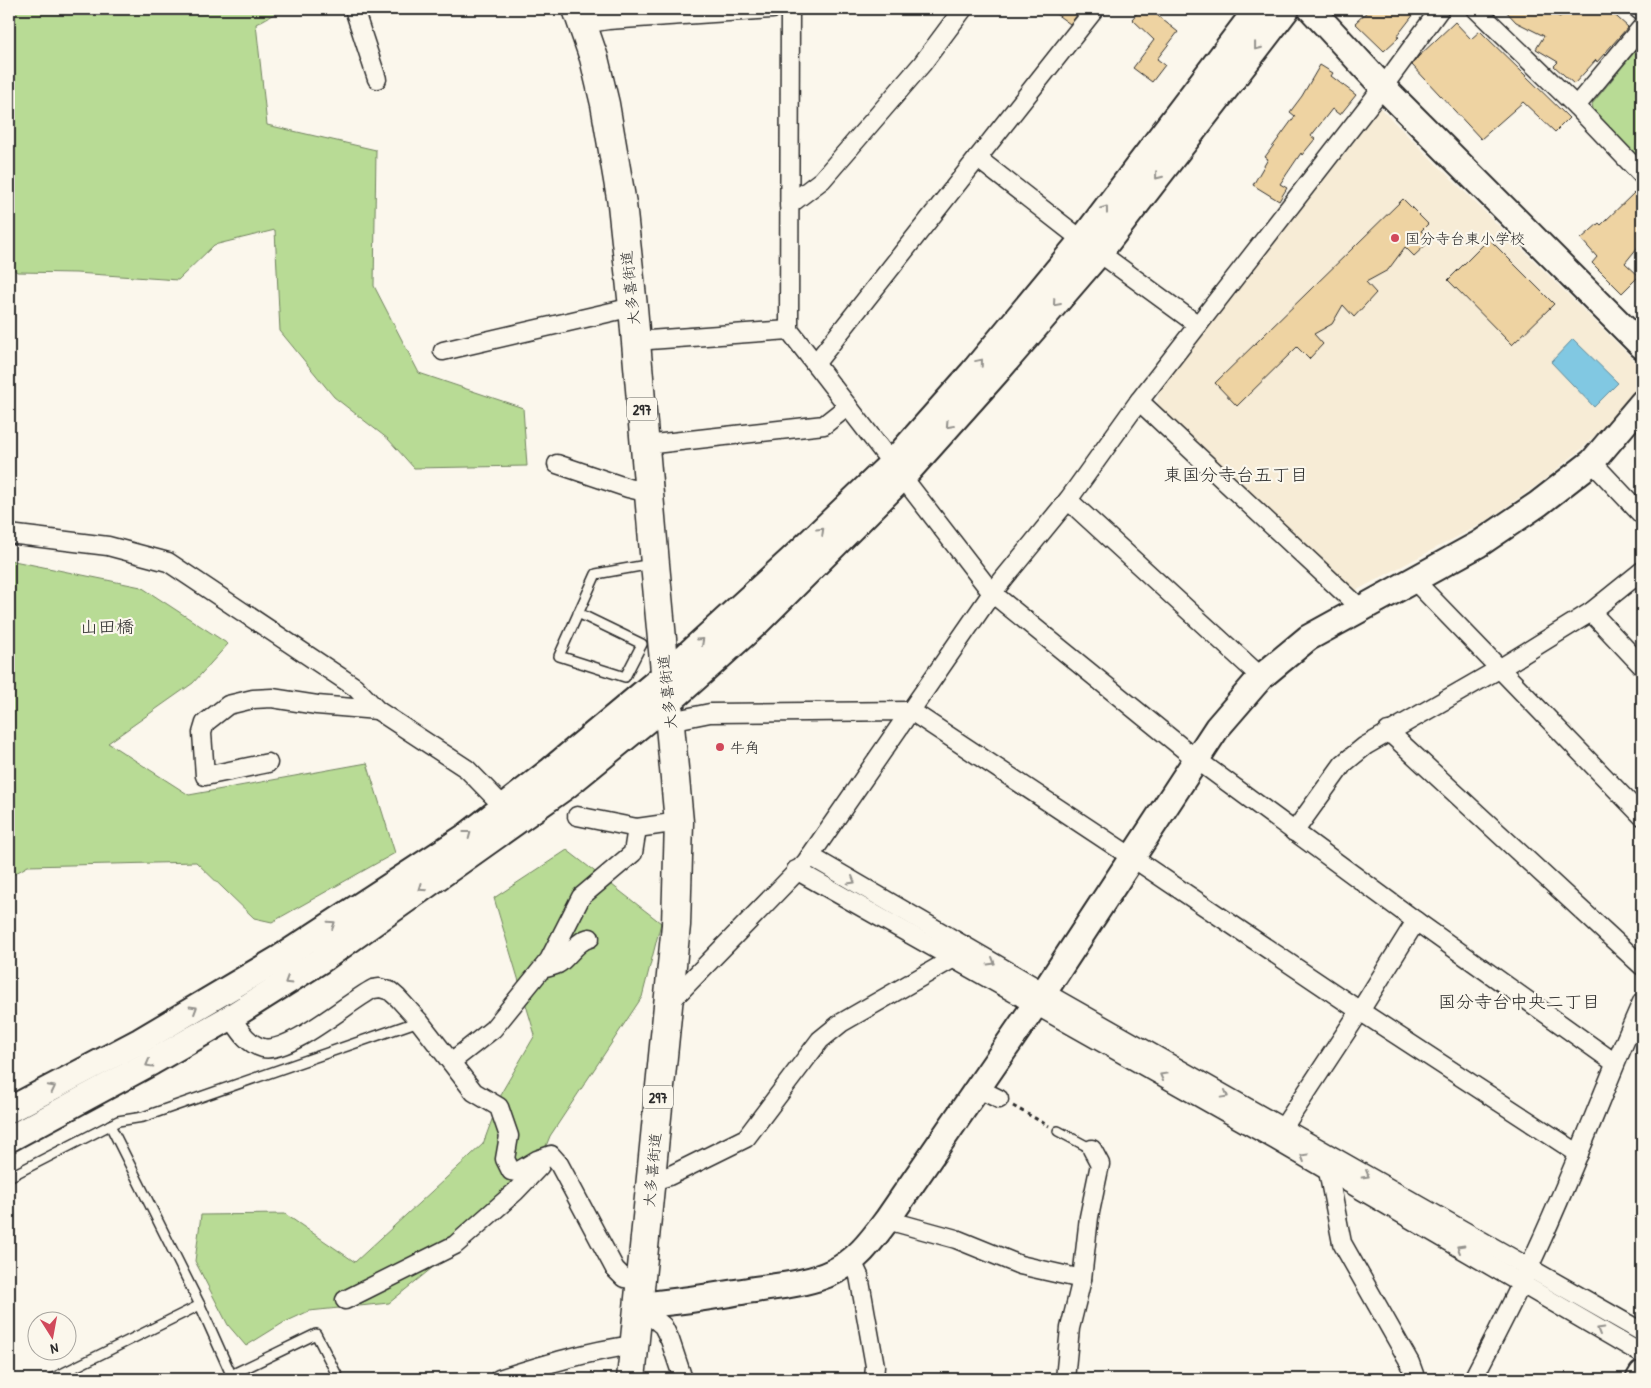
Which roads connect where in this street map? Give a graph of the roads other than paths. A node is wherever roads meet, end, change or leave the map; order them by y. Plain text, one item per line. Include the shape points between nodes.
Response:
1 (354, 9) edge
2 (772, 9) edge
3 (790, 9) edge
4 (963, 9) edge
5 (1095, 9) edge
6 (1257, 9) edge
7 (1287, 9) edge
8 (1311, 9) edge
9 (1440, 9) edge
10 (1476, 9) edge
11 (1638, 9) edge
12 (1642, 12) edge
13 (580, 16) edge
14 (1642, 27) edge
15 (377, 79) dead end
16 (1383, 87) junction
17 (1576, 106) junction
18 (977, 158) junction
19 (1642, 175) edge
20 (789, 205) junction
21 (1091, 246) junction
22 (633, 307) junction
23 (1198, 325) junction
24 (789, 330) junction
25 (635, 340) junction
26 (1642, 346) edge
27 (443, 351) dead end
28 (815, 364) junction
29 (1139, 401) junction
30 (1642, 403) edge
31 (848, 406) junction
32 (645, 444) junction
33 (1592, 462) junction
34 (556, 464) dead end
35 (898, 470) junction
36 (649, 493) junction
37 (1068, 500) junction
38 (1642, 515) edge
39 (9, 534) edge
40 (655, 564) junction
41 (1642, 571) edge
42 (1414, 580) junction
43 (992, 593) junction
44 (1360, 608) junction
45 (1590, 612) junction
46 (578, 613) junction
47 (1642, 666) edge
48 (1499, 669) junction
49 (666, 674) junction
50 (1261, 677) junction
51 (377, 710) junction
52 (911, 711) junction
53 (670, 712) junction
54 (1388, 731) junction
55 (1196, 759) junction
56 (268, 763) dead end
57 (504, 806) junction
58 (577, 816) dead end
59 (1642, 816) edge
60 (679, 822) junction
61 (637, 828) junction
62 (1294, 832) junction
63 (810, 856) junction
64 (1133, 858) junction
65 (796, 870) junction
66 (1416, 921) junction
67 (590, 938) dead end
68 (954, 958) junction
69 (1642, 966) edge
70 (540, 970) junction
71 (1039, 998) junction
72 (670, 1002) junction
73 (1642, 1002) edge
74 (1360, 1011) junction
75 (231, 1017) junction
76 (419, 1021) junction
77 (110, 1057) junction
78 (451, 1062) junction
79 (1614, 1063) junction
80 (122, 1079) junction
81 (977, 1088) junction
82 (999, 1099) road end
83 (9, 1110) edge
84 (110, 1125) junction
85 (1058, 1131) road end
86 (1279, 1134) junction
87 (9, 1139) edge
88 (1092, 1149) joint
89 (1579, 1154) junction
90 (551, 1155) junction
91 (1328, 1172) junction
92 (9, 1178) edge
93 (652, 1181) junction
94 (887, 1220) junction
95 (852, 1261) junction
96 (1529, 1268) junction
97 (1082, 1279) junction
98 (1521, 1284) junction
99 (639, 1293) junction
100 (345, 1300) dead end
101 (200, 1305) junction
102 (1642, 1332) edge
103 (634, 1345) junction
104 (1642, 1354) edge
105 (1642, 1374) edge
106 (232, 1377) edge
107 (51, 1379) edge
108 (339, 1379) edge
109 (499, 1379) edge
110 (631, 1379) edge
111 (683, 1379) edge
112 (874, 1379) edge
113 (1065, 1379) edge
114 (1414, 1379) edge
115 (1473, 1379) edge
116 (1639, 1379) edge

1 - 15 street
2 - 13 street via 608,20
3 - 20 street
4 - 20 street via 922,64 822,180
5 - 18 street
21 -> 6 street
7 -> 21 street
8 - 16 street
9 - 16 street
10 - 17 street
11 - 12 street
13 - 22 highway, 大多喜街道 / 297 via 598,76 611,137
14 - 17 street
16 - 23 street
16 - 26 street
17 - 19 street
18 - 21 street
18 - 28 street
20 - 24 street
21 - 23 street
21 - 35 street via 972,373
22 - 25 highway, 大多喜街道 / 297
22 - 27 street
23 - 29 street
24 - 25 street
24 - 28 street
25 - 32 highway, 大多喜街道 / 297
28 - 31 street
29 - 37 street
29 - 44 street
30 - 33 street
31 - 32 street via 824,425
31 - 35 street
32 - 36 highway, 大多喜街道 / 297
33 - 38 street
33 - 42 street via 1479,544
34 - 36 street
35 - 43 street
49 -> 35 street via 792,559
35 - 53 street
36 - 40 highway, 大多喜街道 / 297
37 - 43 street
37 - 50 street
39 - 51 street via 108,546 168,562 355,687
40 - 46 lane via 596,574
40 - 49 highway, 大多喜街道 / 297
41 - 45 street
42 - 44 street
42 - 48 street
43 - 52 street
43 - 55 street
44 - 50 street via 1308,638
45 - 47 street
45 - 48 street
46 - 46 lane via 559,656 624,677 642,644
48 - 54 street
48 - 59 street
49 - 53 highway, 大多喜街道 / 297
49 - 57 street
50 - 55 street via 1217,728
51 - 56 street via 272,698 253,699 228,705 205,723 202,733 205,776
51 - 57 street via 467,769
52 - 53 street
52 - 63 street
52 - 64 street
53 - 60 highway, 大多喜街道 / 297
53 -> 75 street via 320,961
54 - 62 street via 1343,764
54 - 69 street
55 - 62 street
55 - 64 street
77 -> 57 street via 280,958 465,837
58 - 61 street
60 - 61 street
60 - 72 highway, 大多喜街道 / 297 via 678,901
61 - 70 street via 633,853 581,897 558,946
62 - 66 street
63 - 65 street
63 -> 71 street
64 - 71 street
64 - 74 street
65 - 68 street
65 - 72 street
66 - 74 street
66 - 79 street
67 - 70 street via 584,939 557,965
68 - 71 street
68 - 93 street via 841,1023 820,1040 746,1138 669,1176
70 - 78 street via 493,1029
71 - 81 street
71 - 86 street
72 - 93 highway, 大多喜街道 / 297
73 - 79 street
74 - 86 street
74 - 89 street
75 - 76 street via 251,1042 273,1049 315,1028 363,994 380,988 390,991
75 -> 80 street
76 - 78 street
76 - 84 lane via 143,1118
77 - 80 street
83 -> 77 street
78 - 90 street via 474,1092 499,1107 509,1136 505,1160 511,1171 517,1172
79 - 89 street
80 - 87 street
81 - 82 street
81 - 94 street
84 - 92 lane
84 - 101 lane
85 - 88 lane
91 -> 86 street
86 -> 96 street
88 - 97 street via 1100,1164 1088,1217
89 - 96 street
90 - 99 street via 560,1164 615,1269
90 - 100 street via 455,1245
98 -> 91 street
91 - 114 street via 1342,1243 1410,1363
93 - 99 highway, 大多喜街道 / 297
94 - 95 street
94 - 97 street via 956,1239 1020,1266
95 - 99 street via 833,1272 799,1283 668,1304
95 - 112 street via 858,1276 875,1366
96 - 98 street
96 - 102 street
97 - 113 street via 1070,1328
104 -> 98 street
98 - 115 street
99 - 103 highway, 大多喜街道 / 297
99 - 111 street via 663,1326
101 - 106 lane
101 - 107 lane
103 - 109 street via 611,1348
103 - 110 highway, 大多喜街道 / 297
105 - 116 street
106 - 108 lane via 316,1334

